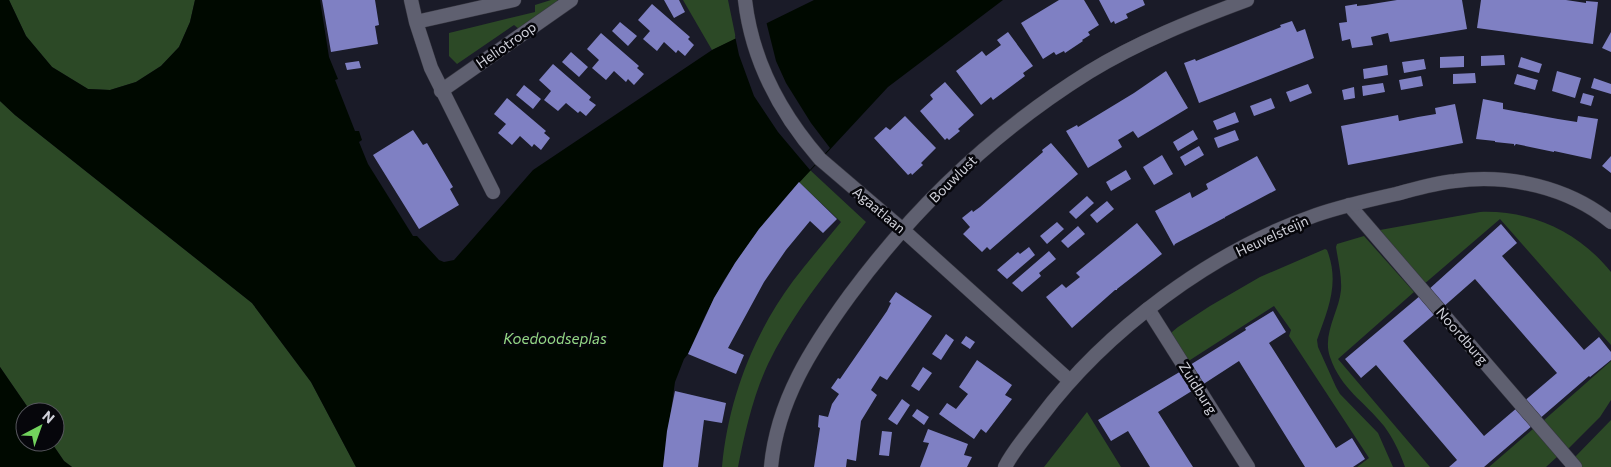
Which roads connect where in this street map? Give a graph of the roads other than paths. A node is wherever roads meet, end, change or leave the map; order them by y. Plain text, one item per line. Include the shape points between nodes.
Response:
1 (412, 0) edge
2 (514, 0) edge
3 (570, 0) edge
4 (1247, 0) edge
5 (746, 5) edge
6 (416, 22) junction
7 (441, 90) junction
8 (493, 192) dead end
9 (1349, 205) junction
10 (1611, 222) edge
11 (903, 230) junction
12 (1148, 309) junction
13 (1070, 381) junction
14 (771, 467) edge
15 (1005, 467) edge
16 (1248, 467) edge
17 (1575, 467) edge

1 - 6 street
2 - 6 street
3 - 7 street, Heliotroop
4 - 11 street, Bouwlust via 1135,47 1088,73 992,143
5 - 11 street, Agaatlaan via 767,81 793,126 820,159
6 - 7 street
7 - 8 street
9 - 10 street, Heuvelsteijn via 1444,182 1495,179 1553,191 1581,203
9 - 12 street, Heuvelsteijn via 1291,225 1239,250
9 - 17 street, Noordburg
11 - 13 street, Agaatlaan
11 - 14 street, Bouwlust via 854,290 810,353 785,406
12 - 13 street, Heuvelsteijn
12 - 16 street, Zuidburg
13 - 15 street, Heuvelsteijn

